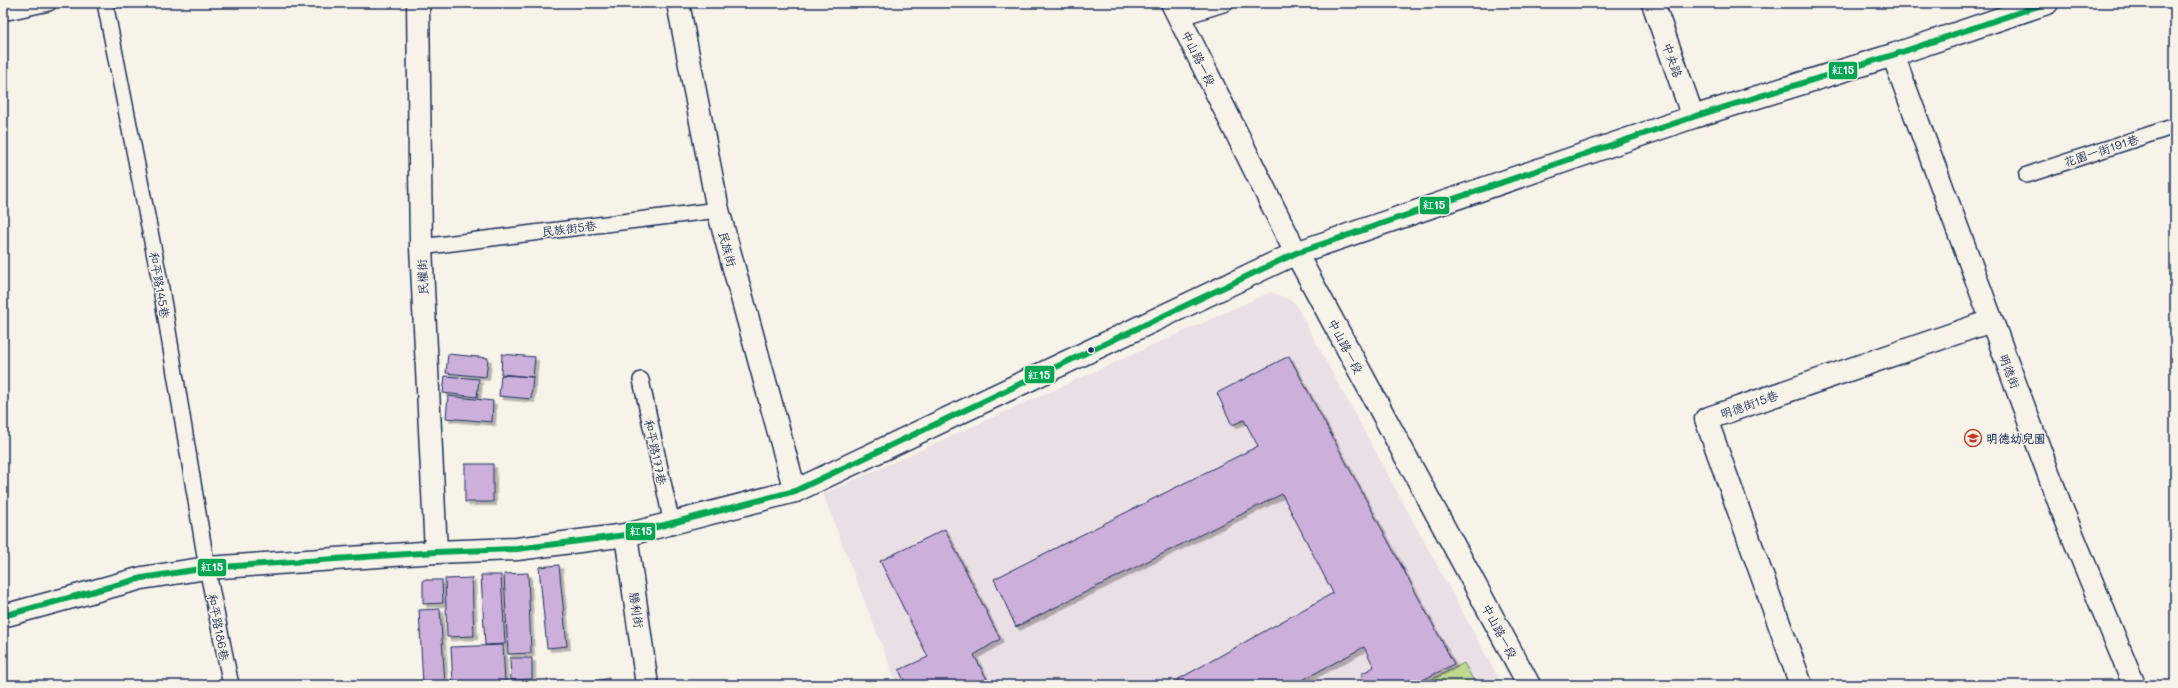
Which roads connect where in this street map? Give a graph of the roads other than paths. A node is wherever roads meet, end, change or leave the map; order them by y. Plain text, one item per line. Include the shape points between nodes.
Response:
1 (50, 3) edge
2 (105, 3) edge
3 (418, 3) edge
4 (678, 3) edge
5 (1226, 3) edge
6 (1653, 3) edge
7 (2047, 3) edge
8 (1175, 10) edge
9 (3, 13) edge
10 (1893, 55) junction
11 (1693, 117) junction
12 (2175, 126) edge
13 (2027, 175) dead end
14 (718, 210) junction
15 (421, 247) junction
16 (1296, 253) junction
17 (1991, 321) junction
18 (641, 380) dead end
19 (795, 491) junction
20 (672, 524) junction
21 (626, 535) junction
22 (436, 552) junction
23 (207, 568) junction
24 (3, 616) edge
25 (231, 685) edge
26 (647, 685) edge
27 (1530, 685) edge
28 (1801, 685) edge
29 (2134, 685) edge

1 - 9 lane
2 - 23 lane, 和平路145巷 via 160,282
3 - 15 street, 民權街
4 - 14 street, 民族街
5 - 8 lane
6 - 11 street, 中央路
7 - 10 street
8 - 16 street, 中山路一段
10 - 11 street
10 - 17 street, 明德街
11 - 16 street
12 - 13 lane, 花園一街191巷
14 - 15 lane, 民族街5巷
14 - 19 street, 民族街
15 - 22 street, 民權街
16 - 19 street
16 - 27 street, 中山路一段
17 - 28 street, 明德街15巷 via 1706,419
17 - 29 street, 明德街 via 2061,507
18 - 20 lane, 和平路177巷
19 - 20 street
20 - 21 street
21 - 22 street via 517,549
21 - 26 street, 勝利街
22 - 23 street
23 - 24 street via 142,578
23 - 25 lane, 和平路186巷

